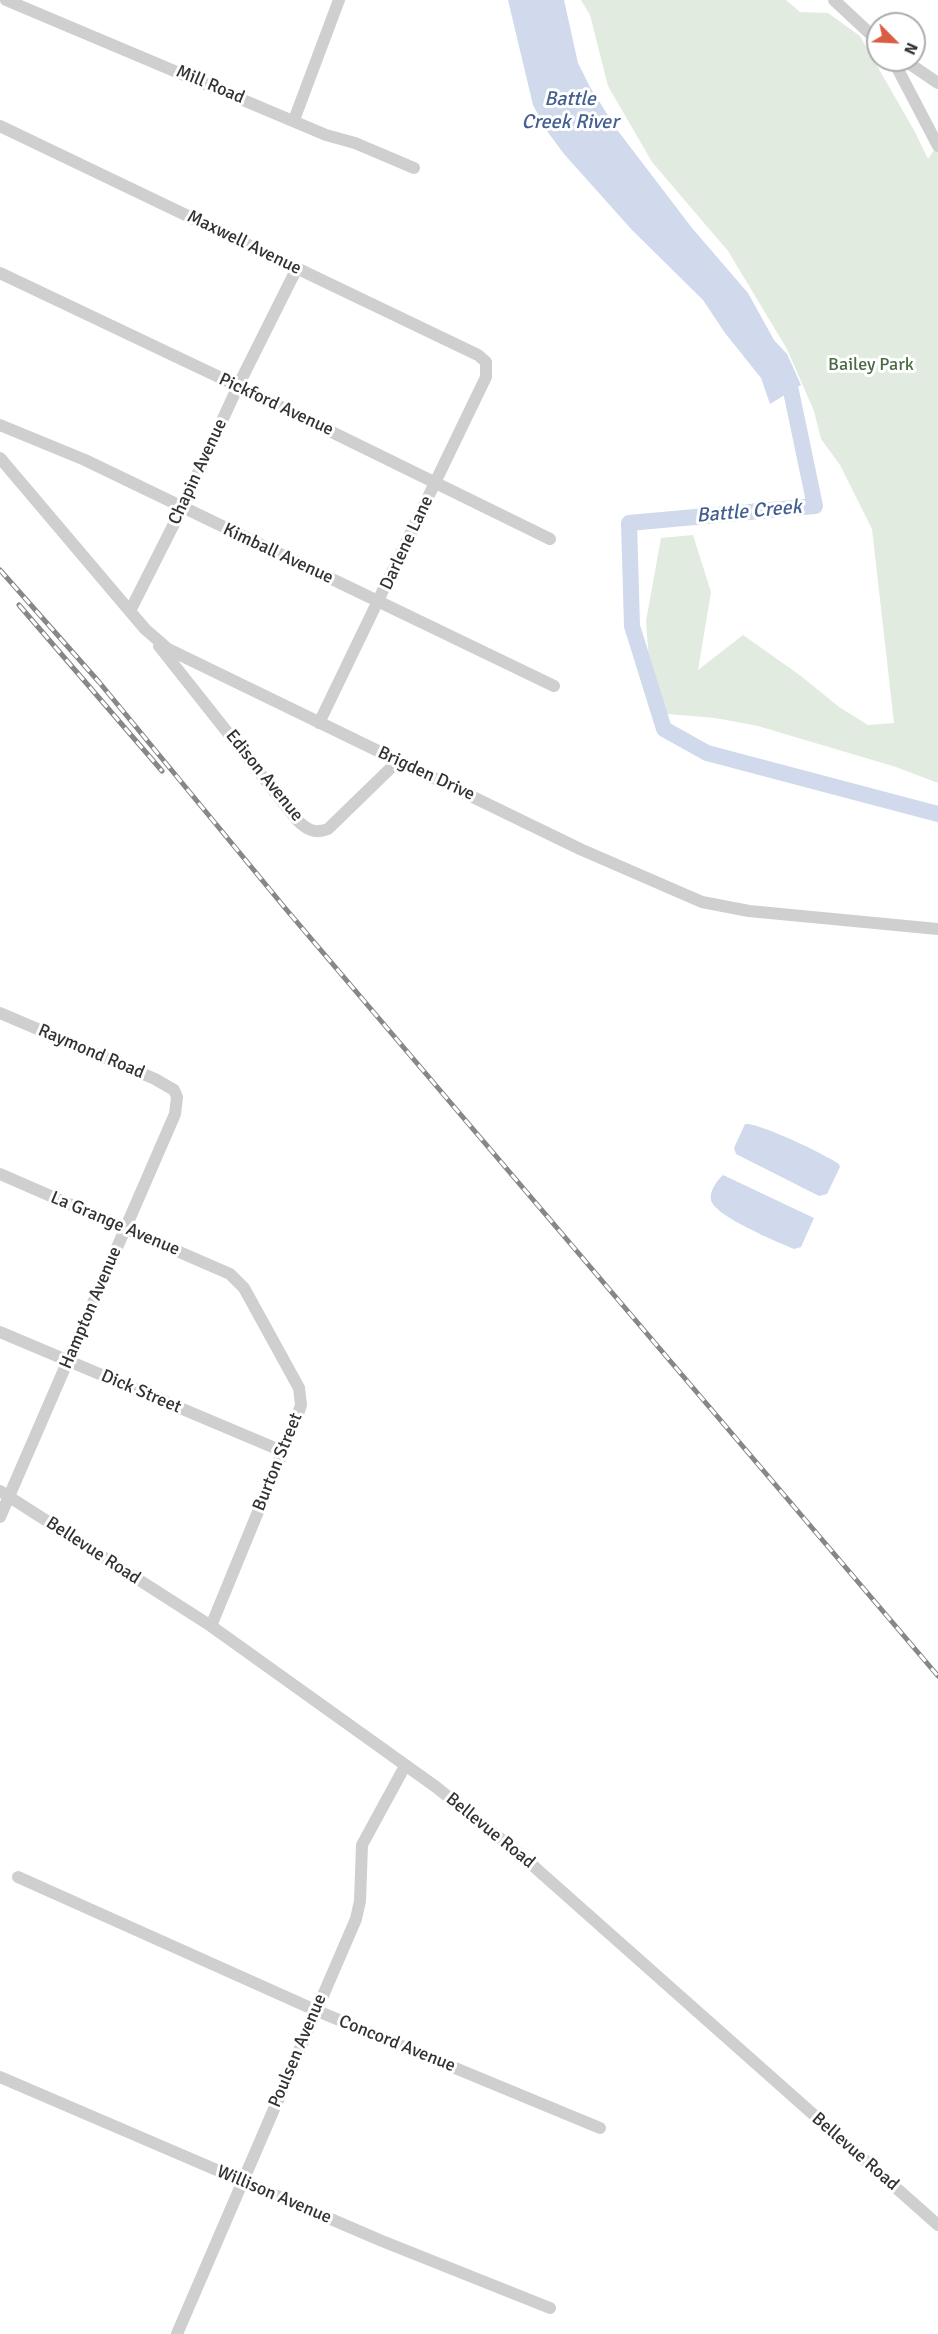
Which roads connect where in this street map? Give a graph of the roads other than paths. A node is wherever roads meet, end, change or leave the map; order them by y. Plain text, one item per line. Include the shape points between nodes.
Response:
1 (6, 0) edge
2 (339, 0) edge
3 (834, 0) edge
4 (866, 30) edge
5 (899, 72) edge
6 (922, 72) edge
7 (938, 83) edge
8 (294, 120) junction
9 (0, 126) edge
10 (938, 146) edge
11 (414, 168) dead end
12 (297, 268) junction
13 (0, 273) edge
14 (486, 362) joint
15 (238, 386) junction
16 (0, 426) edge
17 (0, 458) edge
18 (436, 482) junction
19 (182, 508) junction
20 (550, 539) dead end
21 (379, 602) junction
22 (130, 610) junction
23 (145, 629) junction
24 (554, 686) dead end
25 (319, 723) junction
26 (398, 760) junction
27 (938, 929) edge
28 (0, 1013) edge
29 (177, 1097) joint
30 (0, 1174) edge
31 (126, 1228) junction
32 (230, 1274) joint
33 (0, 1332) edge
34 (68, 1361) junction
35 (282, 1451) junction
36 (4, 1494) edge
37 (0, 1517) edge
38 (211, 1626) junction
39 (405, 1766) junction
40 (18, 1878) dead end
41 (315, 2010) junction
42 (0, 2077) edge
43 (600, 2128) dead end
44 (242, 2181) junction
45 (938, 2225) edge
46 (550, 2308) dead end
47 (177, 2334) edge

1 - 8 street, Mill Road
2 - 8 street
3 - 4 street
5 - 10 street
6 - 7 street
8 - 11 street, Mill Road
9 - 12 street, Maxwell Avenue
12 - 14 street, Maxwell Avenue
12 - 15 street, Chapin Avenue
13 - 15 street, Pickford Avenue
14 - 18 street, Darlene Lane via 486,377
15 - 18 street, Pickford Avenue
15 - 19 street, Chapin Avenue
16 - 19 street, Kimball Avenue via 85,460
17 - 22 street, Brigden Drive
18 - 20 street, Pickford Avenue
18 - 21 street, Darlene Lane
19 - 21 street, Kimball Avenue
19 - 22 street, Chapin Avenue
21 - 24 street, Kimball Avenue
21 - 25 street, Darlene Lane
22 - 23 street, Brigden Drive
23 - 25 street, Brigden Drive via 168,649
23 - 26 street, Edison Avenue via 309,830 328,829
25 - 26 street, Brigden Drive
26 - 27 street, Brigden Drive via 580,849 702,902 749,911
28 - 29 street, Raymond Road via 154,1079 174,1090
29 - 31 street, Hampton Avenue via 175,1114
30 - 31 street, La Grange Avenue
31 - 32 street, La Grange Avenue
31 - 34 street, Hampton Avenue
32 - 35 street, Burton Street via 244,1287 299,1388 301,1405
33 - 34 street, Dick Street
34 - 35 street, Dick Street
34 - 36 street, Hampton Avenue
35 - 38 street, Burton Street
36 - 37 street, Hampton Avenue
36 - 38 street, Bellevue Road
38 - 39 street, Bellevue Road
39 - 41 street, Poulsen Avenue via 365,1839 356,1918
39 - 45 street, Bellevue Road via 522,1856
40 - 41 street, Concord Avenue
41 - 43 street, Concord Avenue
41 - 44 street, Poulsen Avenue
42 - 44 street, Willison Avenue
44 - 46 street, Willison Avenue
44 - 47 street, Poulsen Avenue

